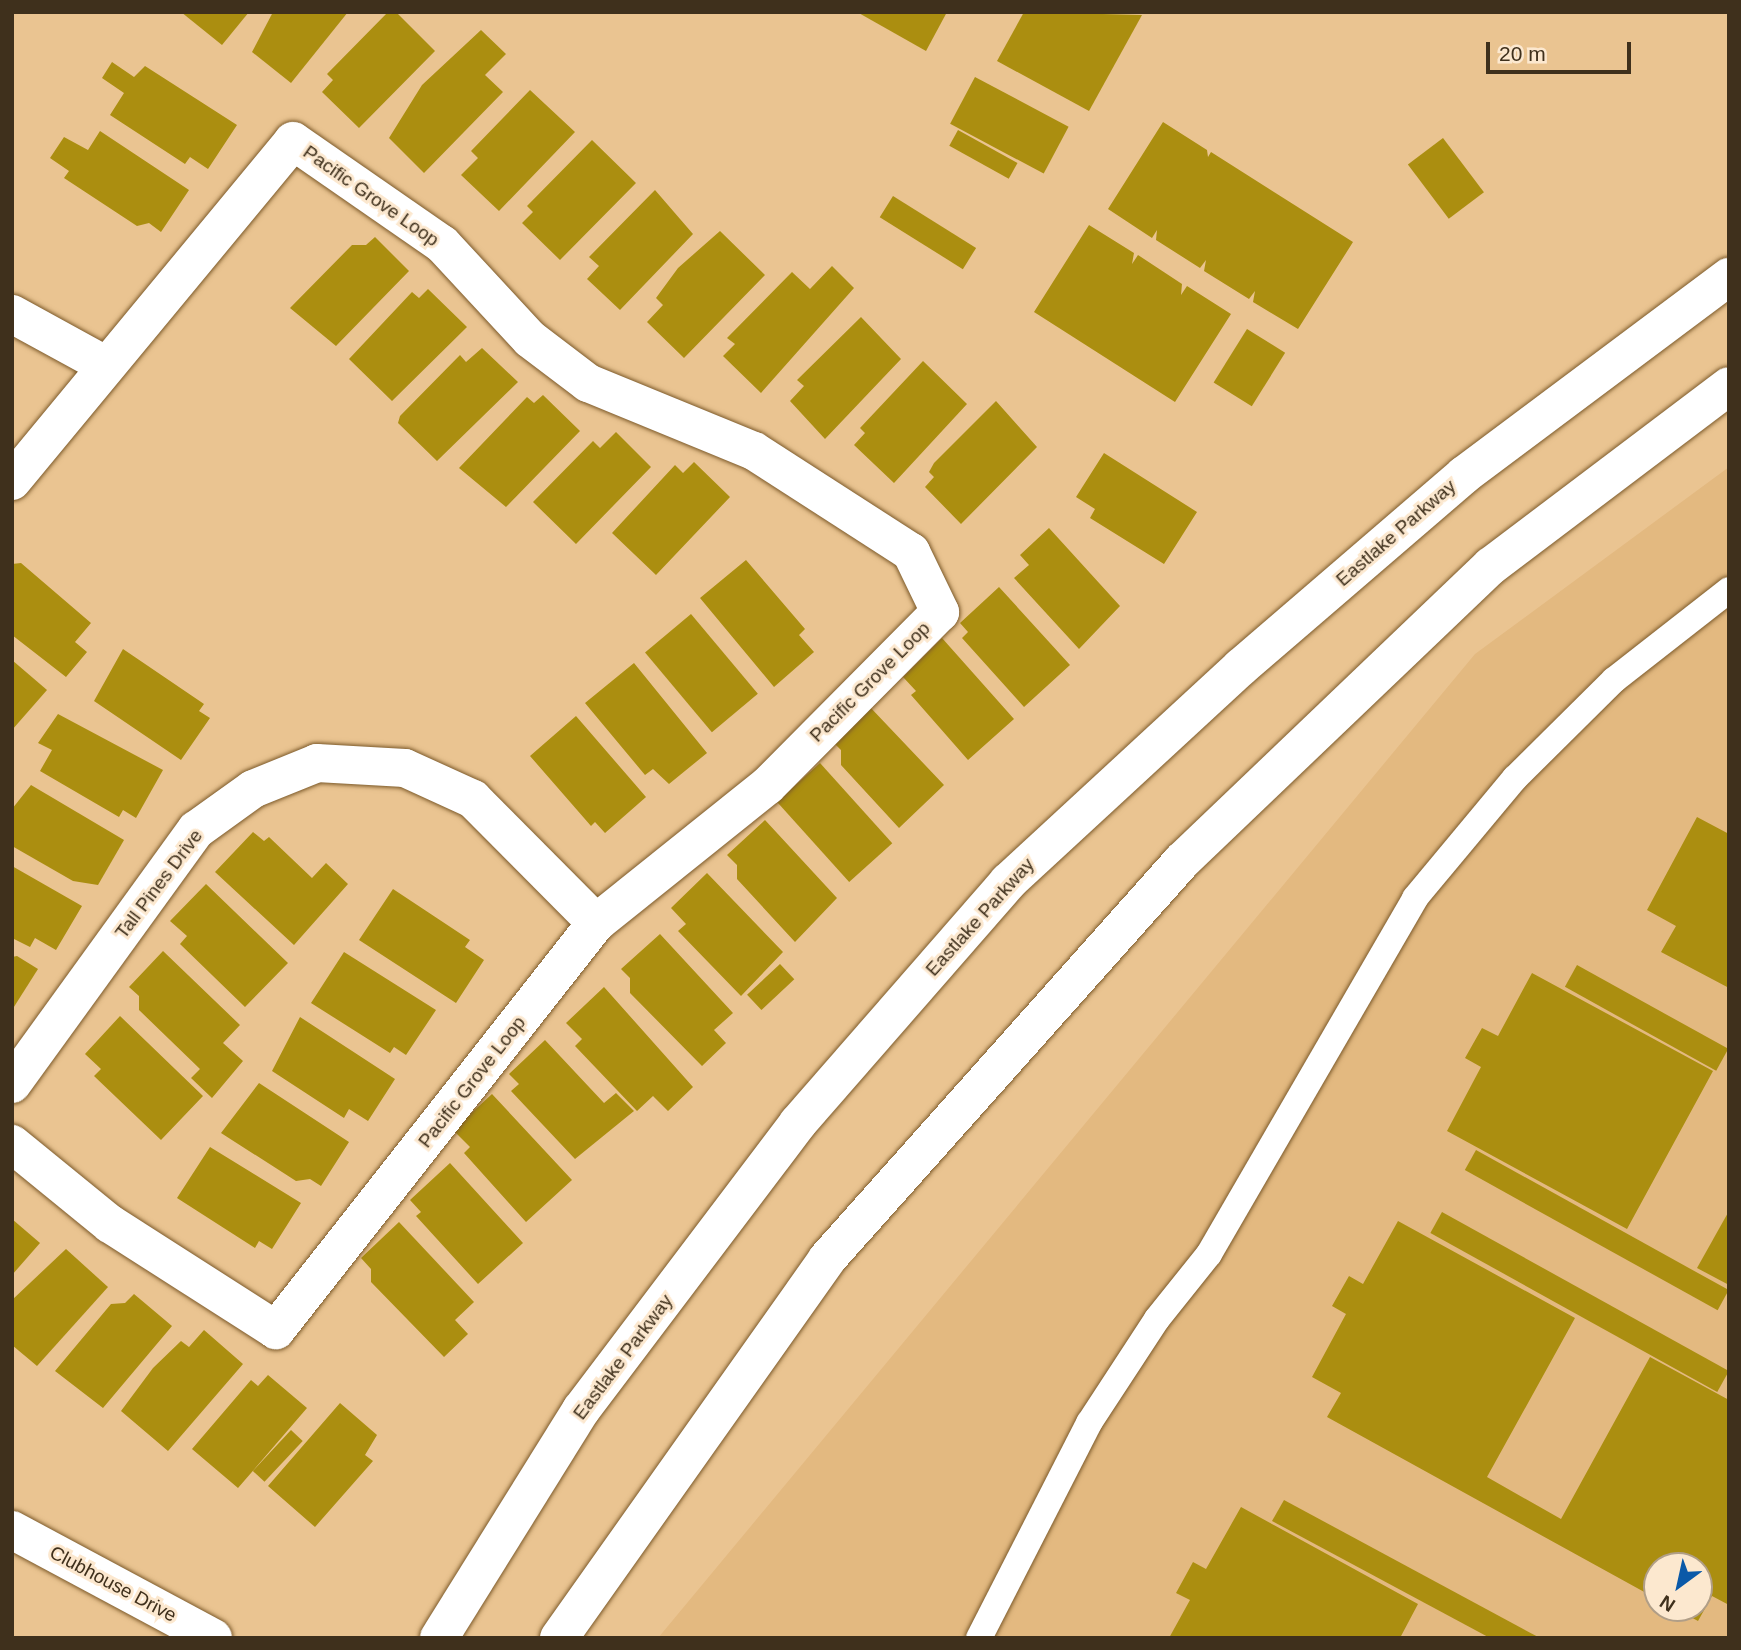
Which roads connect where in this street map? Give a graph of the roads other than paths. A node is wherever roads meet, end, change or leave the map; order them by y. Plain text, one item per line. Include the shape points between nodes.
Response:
1 (1729, 277) edge
2 (12, 314) edge
3 (105, 365) junction
4 (1729, 386) edge
5 (12, 481) edge
6 (1729, 590) edge
7 (596, 923) junction
8 (12, 1084) edge
9 (12, 1144) edge
10 (12, 1531) edge
11 (213, 1638) edge
12 (439, 1638) edge
13 (559, 1638) edge
14 (979, 1638) edge

1 - 12 street, Eastlake Parkway via 1464,475 1241,667 1008,882 798,1123 581,1410
2 - 3 street
3 - 5 street, Pacific Grove Loop
3 - 7 street, Pacific Grove Loop via 293,141 442,244 530,339 588,383 754,451 911,552 940,612 767,786
4 - 13 street via 1491,566 1182,861 827,1259
6 - 14 lane via 1614,680 1515,778 1415,898 1209,1254 1157,1319 1089,1423
7 - 8 street, Tall Pines Drive via 472,799 405,768 317,763 253,789 196,830
7 - 9 street, Pacific Grove Loop via 276,1330 110,1224
10 - 11 street, Clubhouse Drive

